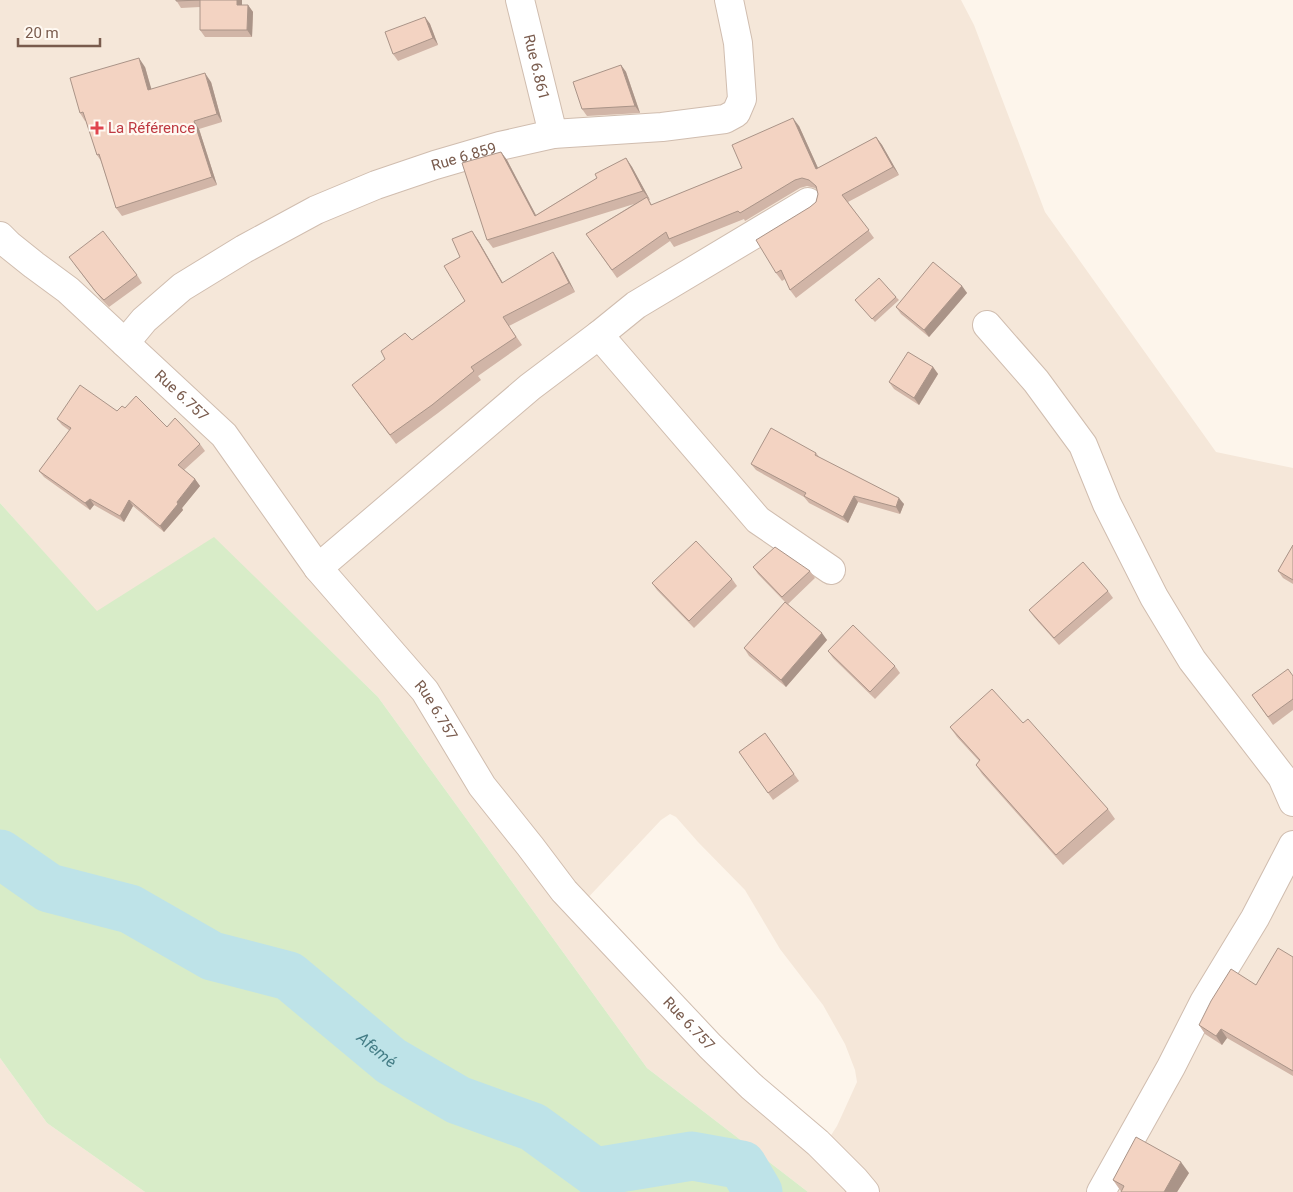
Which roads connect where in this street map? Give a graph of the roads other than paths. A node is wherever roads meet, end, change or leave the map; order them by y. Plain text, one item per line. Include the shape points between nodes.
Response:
1 (520, 0) edge
2 (729, 0) edge
3 (553, 134) junction
4 (808, 202) dead end
5 (3, 244) edge
6 (987, 325) dead end
7 (599, 335) junction
8 (124, 343) junction
9 (318, 568) junction
10 (831, 570) dead end
11 (1293, 802) edge
12 (1293, 844) edge
13 (865, 1192) edge
14 (1101, 1192) edge

1 - 3 street, Rue 6.861
2 - 3 street, Rue 6.859 via 738,43 742,99 736,113 725,119 662,127
3 - 8 street, Rue 6.859 via 435,164 316,210 182,287 144,320
4 - 7 street via 636,305
5 - 8 street, Rue 6.757 via 68,290
6 - 11 street via 1036,381 1083,446 1107,504 1154,597 1192,660 1282,776
7 - 9 street via 530,387
7 - 10 street via 758,520
8 - 9 street, Rue 6.757 via 224,435
9 - 13 street, Rue 6.757 via 425,691 482,786 564,892 710,1046 818,1143
12 - 14 street

